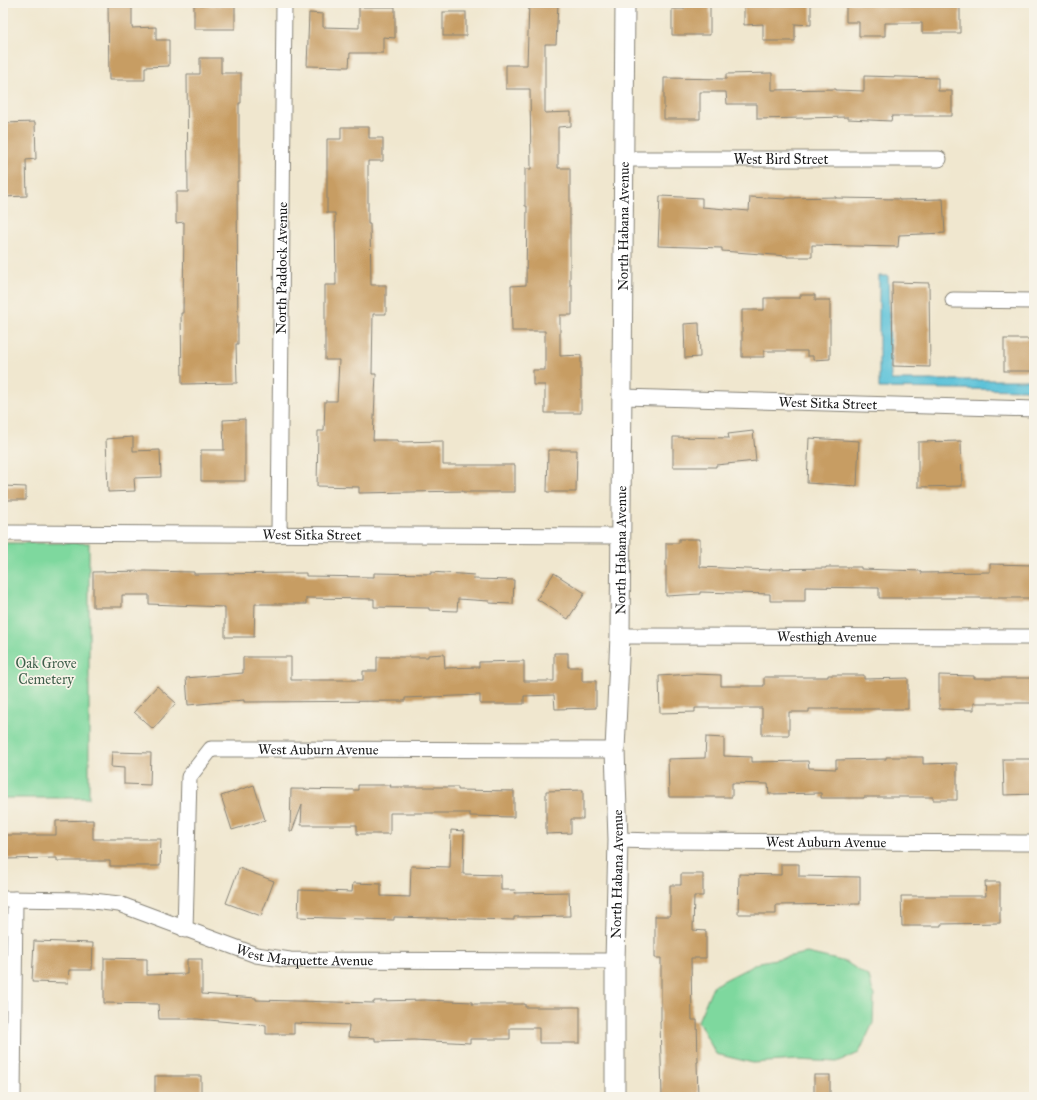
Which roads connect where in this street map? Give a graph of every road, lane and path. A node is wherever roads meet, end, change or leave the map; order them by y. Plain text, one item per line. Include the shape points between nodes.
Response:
1 (284, 3) edge
2 (625, 3) edge
3 (623, 159) junction
4 (939, 159) dead end
5 (953, 300) dead end
6 (1034, 301) edge
7 (623, 398) junction
8 (1034, 409) edge
9 (3, 533) edge
10 (279, 534) junction
11 (620, 536) junction
12 (620, 636) junction
13 (1034, 637) edge
14 (615, 750) junction
15 (618, 840) junction
16 (1034, 843) edge
17 (9, 899) edge
18 (185, 930) junction
19 (615, 961) junction
20 (13, 1097) edge
21 (614, 1097) edge

1 - 10 street, North Paddock Avenue
2 - 3 street, North Habana Avenue
3 - 4 street, West Bird Street
3 - 7 street, North Habana Avenue
5 - 6 street
7 - 8 street, West Sitka Street
7 - 11 street, North Habana Avenue
9 - 10 street, West Sitka Street
10 - 11 street, West Sitka Street
11 - 12 street, North Habana Avenue
12 - 13 street, Westhigh Avenue
12 - 14 street, North Habana Avenue
14 - 15 street, North Habana Avenue
14 - 18 street, West Auburn Avenue via 211,749 190,777
15 - 16 street, West Auburn Avenue
15 - 19 street, North Habana Avenue
17 - 18 street, West Marquette Avenue via 84,900 120,904
17 - 20 street
18 - 19 street, West Marquette Avenue via 256,955 290,960
19 - 21 street, North Habana Avenue

